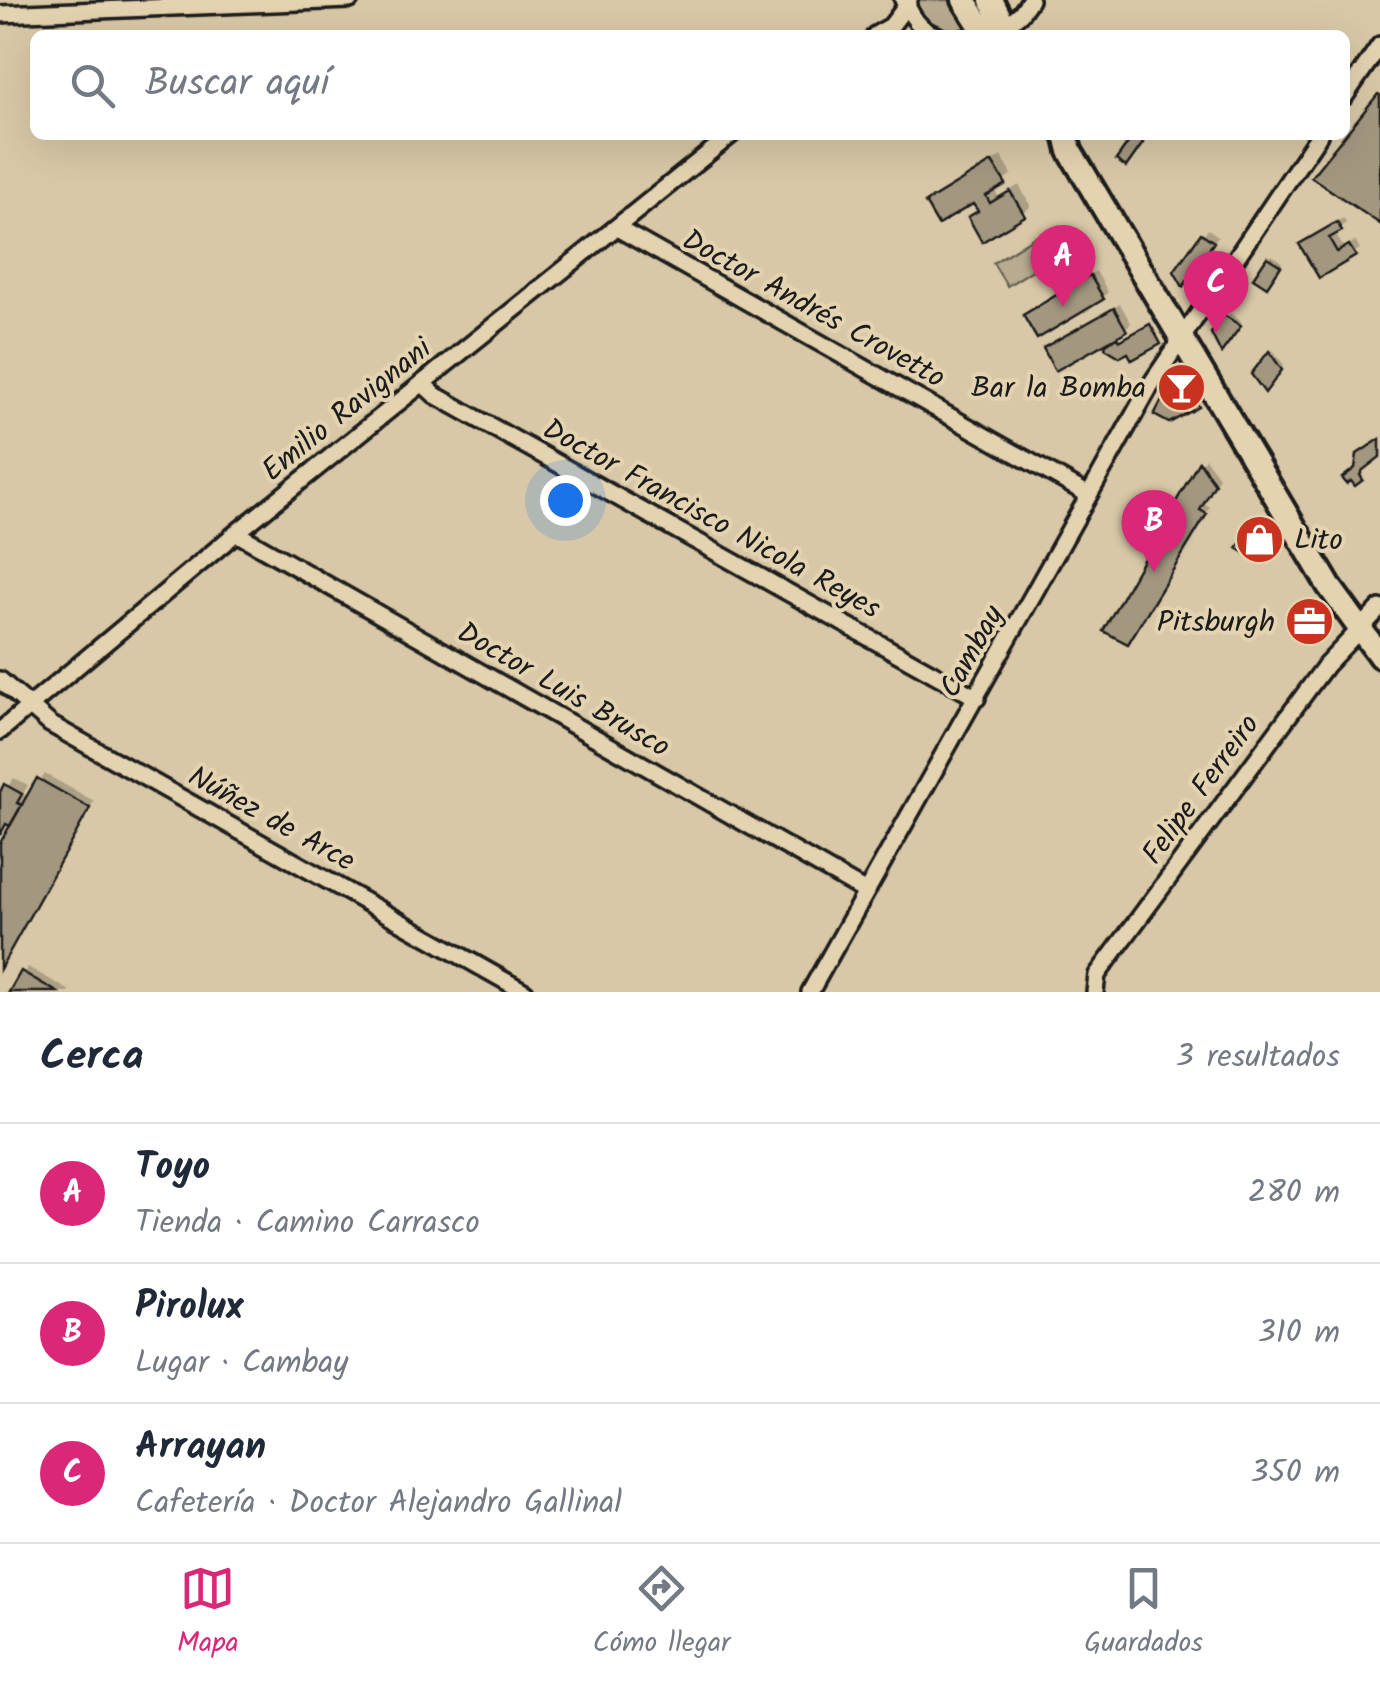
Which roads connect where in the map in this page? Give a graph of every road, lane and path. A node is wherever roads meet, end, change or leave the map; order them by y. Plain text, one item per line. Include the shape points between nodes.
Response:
1 (350, 0) edge
2 (964, 0) edge
3 (982, 0) edge
4 (991, 0) edge
5 (1030, 0) edge
6 (907, 2) edge
7 (0, 14) edge
8 (884, 30) edge
9 (927, 30) edge
10 (996, 30) edge
11 (997, 30) edge
12 (998, 30) edge
13 (1002, 30) edge
14 (1380, 45) edge
15 (1350, 89) edge
16 (725, 140) edge
17 (1063, 140) edge
18 (1316, 140) edge
19 (617, 228) junction
20 (1181, 338) junction
21 (422, 383) junction
22 (1089, 495) junction
23 (236, 534) junction
24 (1380, 608) edge
25 (1358, 628) junction
26 (1380, 656) edge
27 (0, 680) edge
28 (977, 698) junction
29 (28, 707) junction
30 (0, 731) edge
31 (866, 892) junction
32 (1095, 990) edge
33 (526, 992) edge
34 (810, 992) edge

1 - 7 street
2 - 10 main road
3 - 11 main road
4 - 12 main road
5 - 13 street
6 - 8 street
6 - 9 street
14 - 15 street
16 - 19 street, Emilio Ravignani
17 - 20 main road
18 - 20 street, Cambay
19 - 21 street, Emilio Ravignani
19 - 22 street, Doctor Andrés Crovetto
20 - 22 street, Cambay
20 - 25 main road
21 - 23 street, Emilio Ravignani
21 - 28 street, Doctor Francisco Nicola Reyes
22 - 28 street, Cambay
23 - 29 street, Emilio Ravignani
23 - 31 street, Doctor Luis Brusco
24 - 25 street, Felipe Ferreiro
25 - 26 main road
25 - 32 street, Felipe Ferreiro via 1097,975
27 - 29 street, Núñez de Arce
28 - 31 street, Cambay
29 - 30 street, Emilio Ravignani
29 - 33 street, Núñez de Arce
31 - 34 street, Cambay

